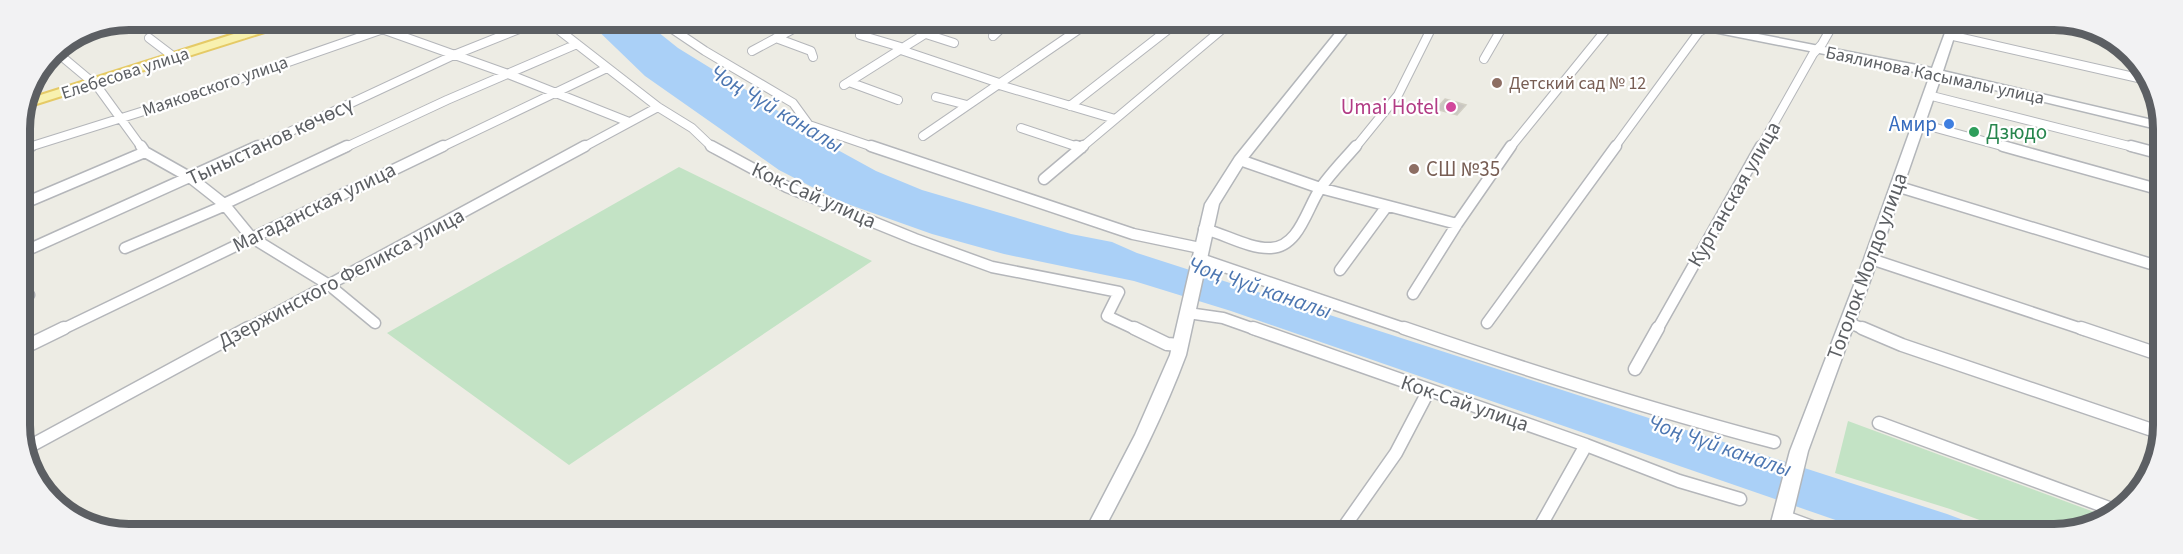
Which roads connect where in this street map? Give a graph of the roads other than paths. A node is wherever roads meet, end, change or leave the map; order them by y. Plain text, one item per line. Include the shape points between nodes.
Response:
1 (237, 30) edge
2 (257, 30) edge
3 (379, 30) edge
4 (385, 30) edge
5 (516, 30) edge
6 (559, 30) edge
7 (674, 30) edge
8 (792, 30) edge
9 (932, 30) edge
10 (1000, 30) edge
11 (1078, 30) edge
12 (1167, 30) edge
13 (1221, 30) edge
14 (1344, 30) edge
15 (1430, 30) edge
16 (1501, 30) edge
17 (1606, 30) edge
18 (1703, 30) edge
19 (1734, 30) edge
20 (1830, 30) edge
21 (1950, 30) edge
22 (1959, 30) edge
23 (244, 34) junction
24 (926, 34) junction
25 (860, 35) dead end
26 (993, 36) dead end
27 (149, 38) dead end
28 (777, 38) junction
29 (954, 43) dead end
30 (577, 44) junction
31 (902, 49) junction
32 (1816, 49) junction
33 (752, 51) dead end
34 (454, 55) junction
35 (62, 57) edge
36 (174, 57) junction
37 (813, 57) dead end
38 (1484, 59) dead end
39 (607, 68) junction
40 (1936, 72) junction
41 (508, 74) junction
42 (2139, 78) edge
43 (93, 82) junction
44 (998, 84) junction
45 (552, 92) junction
46 (1928, 95) junction
47 (936, 97) dead end
48 (898, 100) dead end
49 (33, 102) edge
50 (967, 105) junction
51 (1070, 106) junction
52 (658, 107) junction
53 (118, 118) junction
54 (1114, 119) junction
55 (629, 123) junction
56 (1918, 123) junction
57 (2152, 124) edge
58 (1021, 128) dead end
59 (923, 136) dead end
60 (30, 147) edge
61 (1081, 148) junction
62 (145, 152) junction
63 (2153, 152) edge
64 (1240, 160) junction
65 (191, 178) junction
66 (1044, 179) dead end
67 (1896, 186) junction
68 (2153, 188) edge
69 (1320, 189) junction
70 (30, 201) edge
71 (225, 205) junction
72 (1388, 206) junction
73 (1457, 224) junction
74 (1204, 229) junction
75 (251, 237) junction
76 (125, 248) dead end
77 (30, 249) edge
78 (1198, 256) junction
79 (1871, 260) junction
80 (2153, 265) edge
81 (1340, 270) dead end
82 (329, 285) junction
83 (1413, 294) dead end
84 (1188, 310) junction
85 (1487, 322) dead end
86 (1847, 322) junction
87 (375, 323) dead end
88 (30, 345) edge
89 (1180, 345) junction
90 (2153, 352) edge
91 (1635, 369) dead end
92 (1429, 390) junction
93 (1880, 423) dead end
94 (2152, 430) edge
95 (1774, 442) dead end
96 (32, 445) edge
97 (1586, 445) junction
98 (1740, 499) dead end
99 (2107, 508) edge
100 (1781, 520) edge
101 (1097, 524) edge
102 (1346, 524) edge
103 (1542, 524) edge

1 - 23 street
2 - 23 main road, Елебесова улица
3 - 53 street, Маяковского улица
4 - 34 street
5 - 34 street, Тыныстанов көчөсү
6 - 30 street, Кок-Сай улица
7 - 78 street via 793,104 809,125
8 - 28 street
9 - 24 street
10 - 26 street
11 - 44 street
12 - 51 street
13 - 54 street
14 - 64 main road
15 - 69 street via 1399,93
16 - 38 street
17 - 73 street via 1512,145
18 - 85 street
19 - 32 main road, Баялинова Касымалы улица
20 - 32 street, Курганская улица
21 - 40 main road, Тоголок Молдо улица
22 - 42 street
23 - 36 main road, Елебесова улица
24 - 29 street
24 - 31 street
25 - 31 street
27 - 36 street
28 - 33 street
28 - 37 street via 811,51
30 - 39 street, Кок-Сай улица
30 - 41 street
31 - 44 street
31 - 48 street via 847,83
32 - 40 main road, Баялинова Касымалы улица
32 - 91 street, Курганская улица
34 - 41 street
34 - 65 street, Тыныстанов көчөсү
35 - 43 street
36 - 43 main road, Елебесова улица
39 - 45 street, Магаданская улица
39 - 52 street, Кок-Сай улица
40 - 46 main road, Тоголок Молдо улица
40 - 57 main road, Баялинова Касымалы улица
41 - 45 street
41 - 71 street
43 - 49 main road, Елебесова улица
43 - 53 street
44 - 50 street
44 - 51 street
45 - 55 street
45 - 75 street, Магаданская улица
46 - 56 main road, Тоголок Молдо улица
46 - 63 street
47 - 50 street
50 - 59 street
51 - 54 street
52 - 55 street, Дзержинского Феликса улица
52 - 89 street, Кок-Сай улица via 693,128 714,149 787,187 915,239 992,267 1119,292 1107,316 1167,344
53 - 60 street, Маяковского улица
53 - 62 street
54 - 61 street
55 - 82 street, Дзержинского Феликса улица
56 - 67 main road, Тоголок Молдо улица
56 - 68 street
58 - 61 street
61 - 66 street
62 - 65 street
62 - 70 street
64 - 69 street
64 - 74 main road via 1212,204
65 - 71 street
65 - 77 street, Тыныстанов көчөсү
67 - 79 main road, Тоголок Молдо улица
67 - 80 street
69 - 72 street
69 - 74 street via 1303,221 1290,238 1275,248
71 - 75 street
71 - 76 street
72 - 73 street
72 - 81 street
73 - 83 street
74 - 78 main road
75 - 82 street
75 - 88 street, Магаданская улица
78 - 84 main road
78 - 95 street via 1520,368
79 - 86 main road, Тоголок Молдо улица
79 - 90 street
82 - 87 street
82 - 96 street, Дзержинского Феликса улица
84 - 89 main road
84 - 92 street, Кок-Сай улица via 1223,318
86 - 94 street via 1902,345
86 - 100 main road, Тоголок Молдо улица via 1798,455
89 - 101 main road via 1144,435
92 - 97 street, Кок-Сай улица
92 - 102 street via 1396,453
93 - 99 street
97 - 98 street, Кок-Сай улица via 1679,481
97 - 103 street

